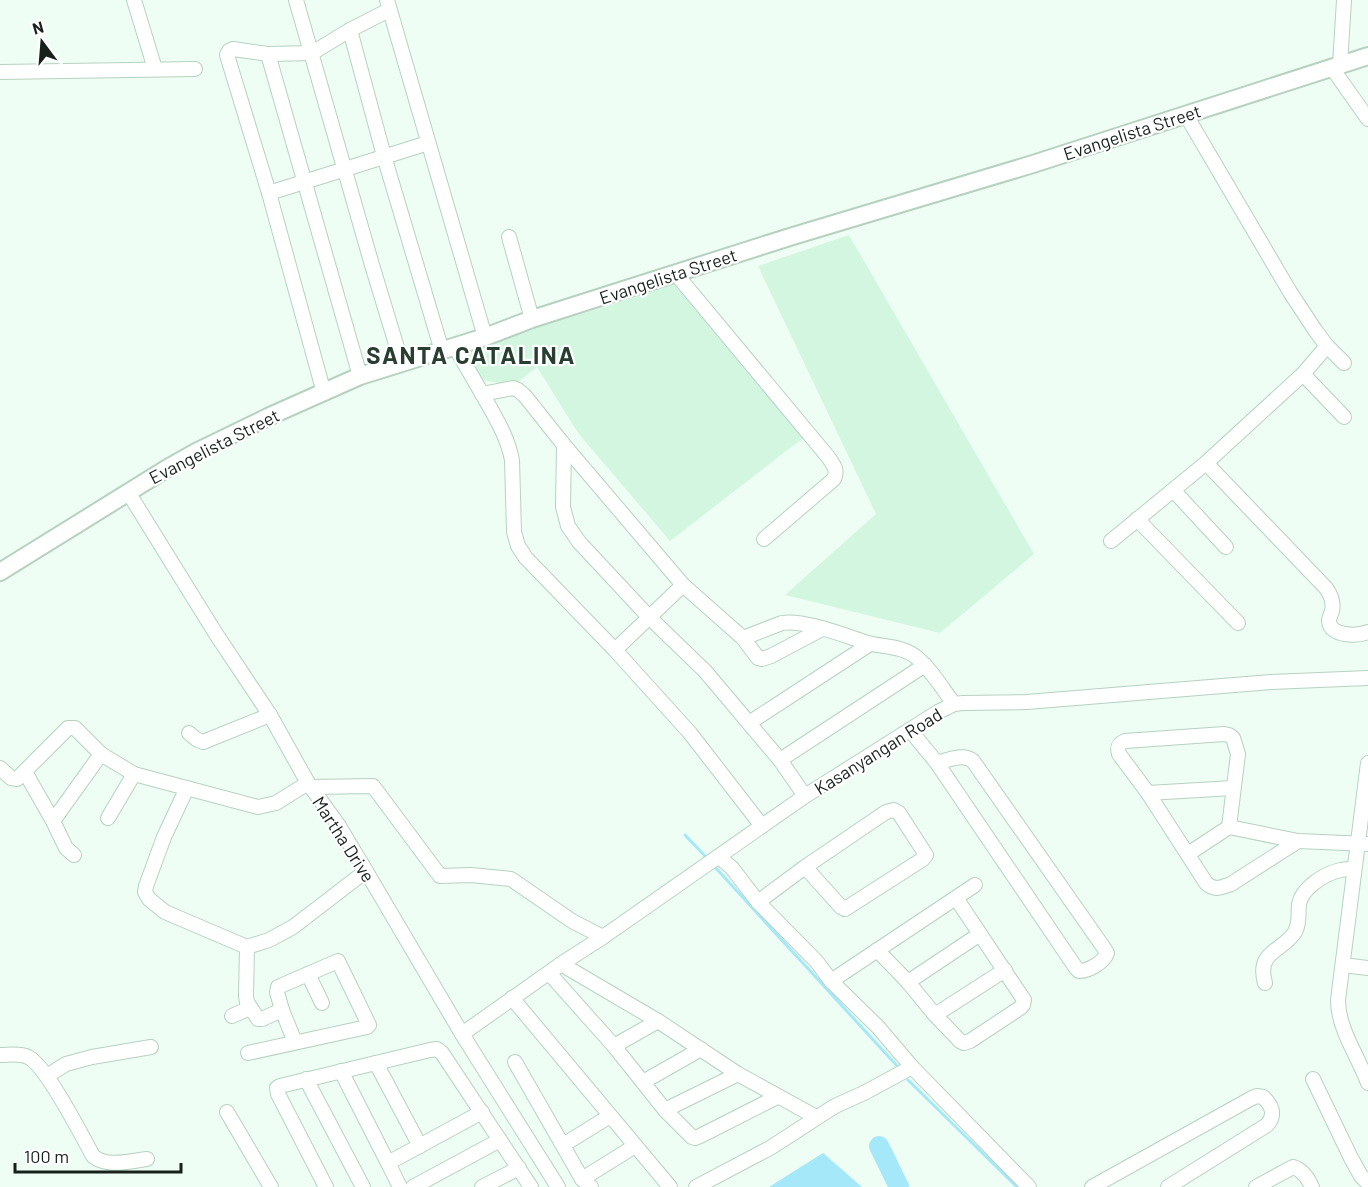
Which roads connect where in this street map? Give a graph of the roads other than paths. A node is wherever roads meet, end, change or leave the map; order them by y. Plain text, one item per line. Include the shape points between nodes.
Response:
1 (134, 0) edge
2 (296, 0) edge
3 (1344, 0) edge
4 (388, 5) edge
5 (350, 30) junction
6 (312, 53) junction
7 (268, 54) junction
8 (1368, 56) edge
9 (1336, 67) junction
10 (155, 69) junction
11 (195, 69) dead end
12 (0, 72) edge
13 (1186, 115) junction
14 (1368, 118) edge
15 (428, 143) junction
16 (384, 156) junction
17 (344, 168) junction
18 (305, 180) junction
19 (269, 193) junction
20 (509, 237) dead end
21 (676, 274) junction
22 (532, 319) junction
23 (485, 337) junction
24 (1327, 346) junction
25 (449, 349) junction
26 (1344, 363) dead end
27 (402, 364) junction
28 (1303, 374) junction
29 (360, 376) junction
30 (324, 393) junction
31 (482, 394) junction
32 (1344, 417) dead end
33 (564, 445) junction
34 (1206, 463) junction
35 (1173, 490) junction
36 (128, 492) junction
37 (1137, 519) junction
38 (764, 539) dead end
39 (1111, 542) dead end
40 (1226, 547) dead end
41 (0, 572) edge
42 (683, 585) junction
43 (649, 617) junction
44 (1238, 623) dead end
45 (822, 629) junction
46 (1368, 632) edge
47 (743, 638) junction
48 (870, 644) junction
49 (615, 650) junction
50 (925, 665) junction
51 (1368, 678) edge
52 (954, 704) junction
53 (270, 715) junction
54 (748, 723) junction
55 (910, 730) junction
56 (189, 733) dead end
57 (101, 754) junction
58 (780, 760) junction
59 (937, 763) junction
60 (1368, 765) edge
61 (0, 768) edge
62 (25, 772) junction
63 (134, 774) junction
64 (309, 785) junction
65 (187, 788) junction
66 (1233, 788) junction
67 (1148, 793) junction
68 (805, 796) junction
69 (108, 818) dead end
70 (53, 820) junction
71 (762, 826) junction
72 (1229, 827) junction
73 (1298, 841) junction
74 (1363, 844) edge
75 (1188, 854) junction
76 (74, 855) dead end
77 (719, 857) junction
78 (805, 867) junction
79 (1354, 870) junction
80 (366, 871) junction
81 (975, 885) dead end
82 (956, 897) junction
83 (758, 903) junction
84 (980, 934) junction
85 (603, 937) junction
86 (247, 947) junction
87 (877, 950) junction
88 (561, 964) junction
89 (1343, 965) junction
90 (1368, 968) edge
91 (1005, 970) junction
92 (549, 973) junction
93 (308, 974) junction
94 (831, 981) junction
95 (909, 982) junction
96 (1265, 983) dead end
97 (512, 998) junction
98 (322, 1003) dead end
99 (250, 1008) junction
100 (282, 1010) junction
101 (935, 1015) junction
102 (231, 1016) dead end
103 (658, 1021) junction
104 (462, 1034) junction
105 (295, 1042) junction
106 (614, 1046) junction
107 (151, 1047) dead end
108 (701, 1048) junction
109 (248, 1053) dead end
110 (0, 1054) edge
111 (515, 1062) dead end
112 (376, 1063) junction
113 (1365, 1064) edge
114 (912, 1067) junction
115 (341, 1071) junction
116 (738, 1074) junction
117 (47, 1076) junction
118 (306, 1079) junction
119 (1313, 1079) dead end
120 (644, 1082) junction
121 (1368, 1083) edge
122 (777, 1097) junction
123 (665, 1110) junction
124 (227, 1112) dead end
125 (482, 1112) junction
126 (610, 1116) junction
127 (816, 1118) junction
128 (500, 1140) junction
129 (563, 1145) junction
130 (420, 1146) junction
131 (635, 1146) junction
132 (147, 1159) dead end
133 (388, 1163) junction
134 (519, 1168) junction
135 (587, 1183) edge
136 (1368, 1183) edge
137 (271, 1187) edge
138 (326, 1187) edge
139 (363, 1187) edge
140 (400, 1187) edge
141 (413, 1187) edge
142 (482, 1187) edge
143 (531, 1187) edge
144 (558, 1187) edge
145 (670, 1187) edge
146 (696, 1187) edge
147 (1029, 1187) edge
148 (1092, 1187) edge
149 (1168, 1187) edge
150 (1256, 1187) edge
151 (1312, 1187) edge

1 - 10 street
2 - 6 street
3 - 9 street
4 - 5 street
4 - 15 street
5 - 6 street
5 - 16 street
6 - 7 street
6 - 17 street
7 - 18 street
7 - 19 street via 233,49 227,55
8 - 9 main road, Evangelista Street
9 - 13 main road, Evangelista Street
9 - 14 street
10 - 11 street
10 - 12 street
13 - 21 main road, Evangelista Street
13 - 24 street via 1290,292
15 - 16 street
15 - 23 street
16 - 17 street
16 - 25 street
17 - 18 street
17 - 27 street
18 - 19 street
18 - 29 street
19 - 30 street
20 - 22 street
21 - 22 main road, Evangelista Street
21 - 38 street via 836,468 834,479
22 - 23 main road, Evangelista Street
23 - 25 main road, Evangelista Street
24 - 26 street
24 - 28 street
25 - 27 main road, Evangelista Street
25 - 31 street
27 - 29 main road, Evangelista Street
28 - 32 street
28 - 34 street
29 - 30 main road, Evangelista Street
30 - 36 main road, Evangelista Street via 228,435
31 - 33 street via 518,390
31 - 49 street via 510,448 518,546
33 - 42 street
33 - 43 street via 563,507 568,526
34 - 35 street
34 - 46 street via 1326,588 1333,603 1329,620 1333,628 1349,634
35 - 37 street
35 - 40 street
36 - 41 main road, Evangelista Street
36 - 53 street, Martha Drive
37 - 39 street
37 - 44 street
42 - 43 street
42 - 47 street
43 - 49 street
43 - 54 street via 705,671
45 - 47 street via 789,622
45 - 47 street via 762,659
45 - 48 street
48 - 50 street via 908,651
48 - 54 street
49 - 71 street via 690,733
50 - 52 street
50 - 58 street
51 - 52 street, Kasanyangan Road
52 - 55 street, Kasanyangan Road
53 - 56 street via 203,742
53 - 64 street, Martha Drive
54 - 58 street
55 - 59 street
55 - 68 street, Kasanyangan Road
57 - 62 street via 75,728 68,728
57 - 63 street
57 - 70 street
58 - 68 street
59 - 59 street via 1076,968 1085,971 1106,957 1104,948 973,761 964,757
60 - 74 street
61 - 62 street via 11,778 18,779
62 - 70 street
63 - 65 street
63 - 69 street
64 - 65 street via 276,803 258,807
64 - 80 street, Martha Drive
64 - 85 street via 373,786 440,876 471,874 511,879
65 - 86 street via 145,892 165,912
66 - 67 street
66 - 67 street via 1238,754 1229,735 1120,743 1119,754
66 - 72 street
67 - 75 street
68 - 71 street, Kasanyangan Road
70 - 76 street via 66,848
71 - 77 street, Kasanyangan Road
72 - 73 street
72 - 75 street
73 - 74 street
73 - 75 street via 1219,888 1206,883
74 - 79 street
77 - 83 street
77 - 85 street, Kasanyangan Road
78 - 78 street via 894,810 926,855 845,909
78 - 83 street
79 - 89 street
79 - 96 street via 1332,872 1302,895 1294,934 1266,959 1262,974
80 - 86 street via 293,927
80 - 104 street, Martha Drive
81 - 82 street
82 - 84 street
82 - 87 street
83 - 94 street
84 - 91 street
84 - 95 street
85 - 88 street, Kasanyangan Road
86 - 99 street via 246,996
87 - 94 street
87 - 95 street
88 - 92 street, Kasanyangan Road
88 - 103 street
89 - 90 street
89 - 113 street via 1338,1011
91 - 101 street
91 - 101 street via 1024,999 1023,1005 970,1041 960,1041
92 - 97 street, Kasanyangan Road
92 - 106 street
93 - 98 street
93 - 100 street via 278,987
93 - 105 street via 338,961 369,1025
94 - 114 street
95 - 101 street
97 - 104 street, Kasanyangan Road
97 - 126 street
99 - 100 street via 258,1019
99 - 102 street
100 - 105 street
103 - 106 street
103 - 108 street
104 - 144 street, Martha Drive
105 - 109 street
106 - 120 street
107 - 117 street via 92,1056 66,1064
108 - 116 street
108 - 120 street
110 - 117 street via 28,1057
111 - 129 street
112 - 115 street
112 - 125 street via 437,1049
112 - 130 street
113 - 121 street
114 - 127 street
114 - 147 street
115 - 118 street
115 - 133 street
116 - 122 street
116 - 123 street
117 - 132 street via 99,1161
118 - 138 street via 280,1086 278,1094
118 - 139 street
119 - 136 street via 1351,1158
120 - 123 street
122 - 123 street via 695,1138
122 - 127 street
124 - 137 street
125 - 128 street
125 - 130 street
126 - 129 street
126 - 131 street
127 - 146 street via 770,1148
128 - 134 street
128 - 141 street
129 - 135 street
130 - 133 street
131 - 135 street
131 - 145 street
133 - 140 street
134 - 142 street
134 - 143 street
148 - 149 street via 1252,1098 1263,1096 1273,1114 1267,1125
150 - 151 street via 1293,1167 1300,1169

